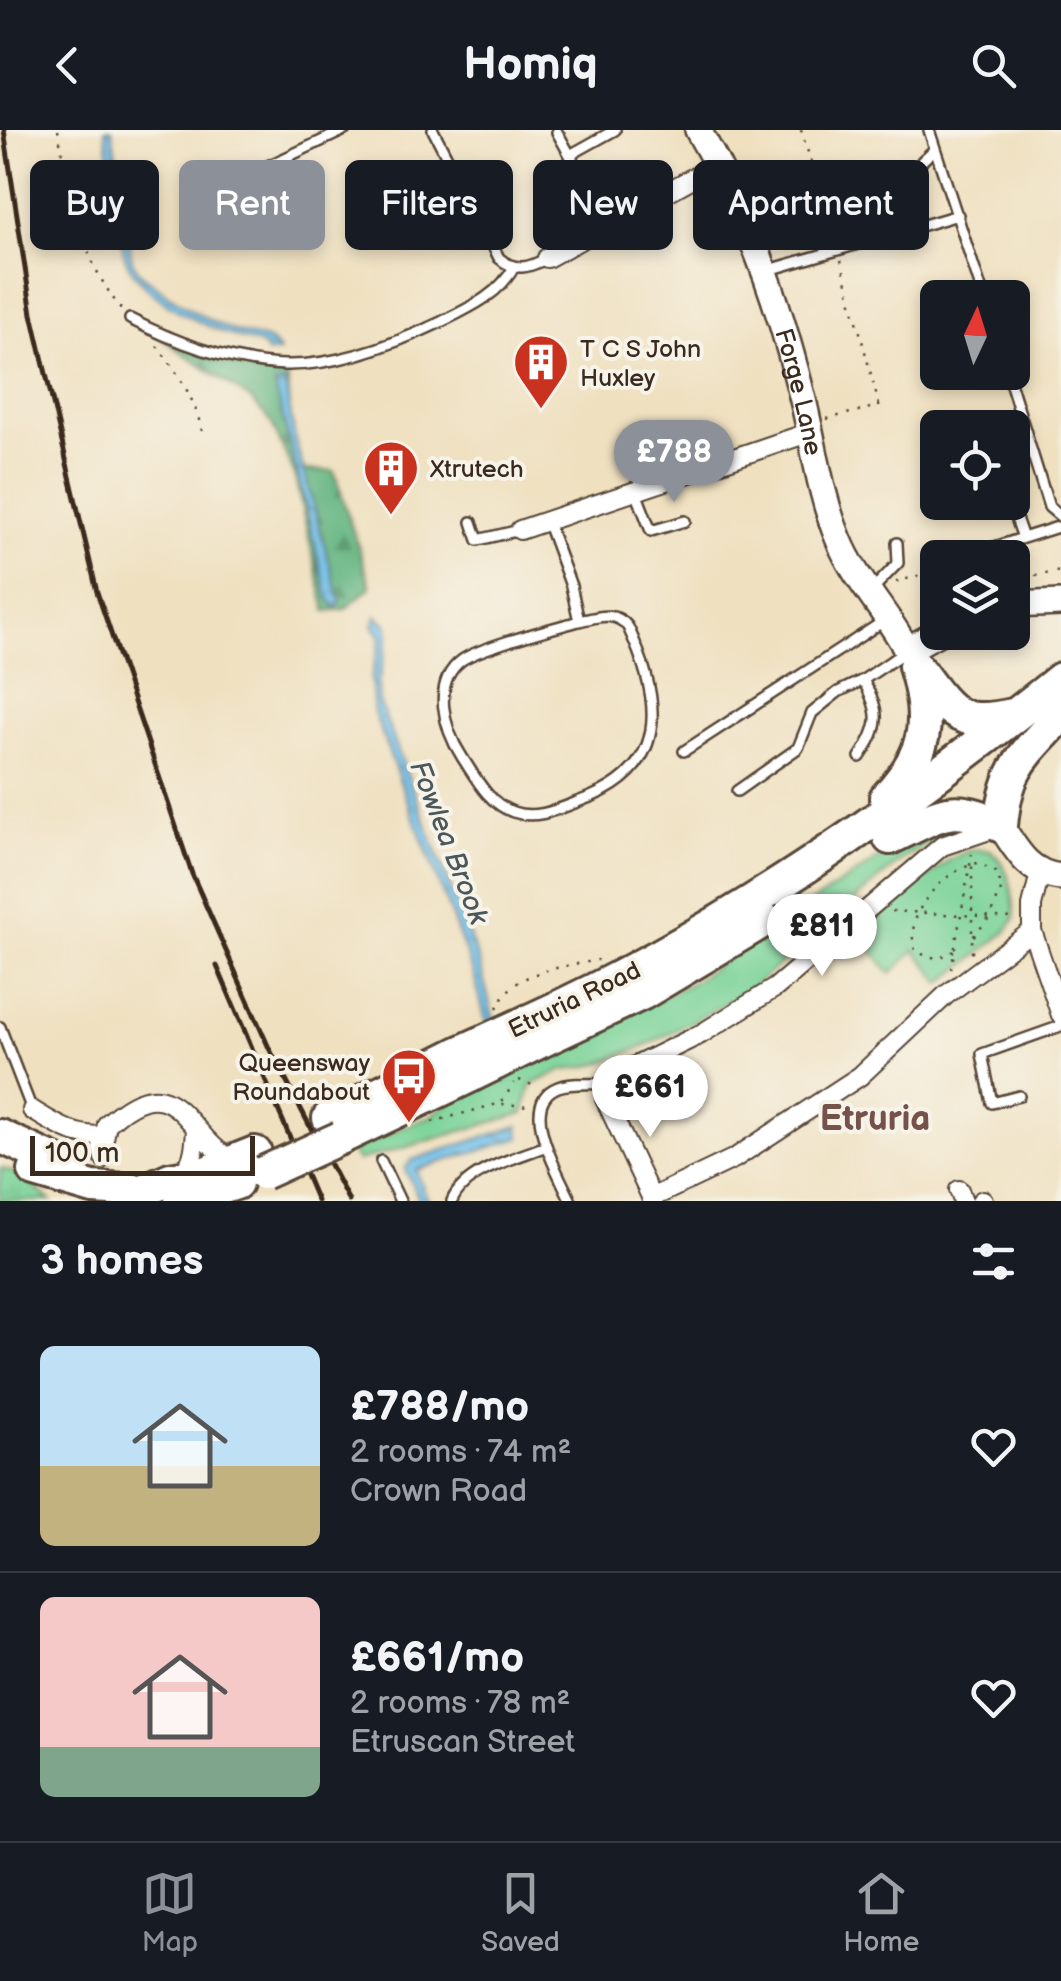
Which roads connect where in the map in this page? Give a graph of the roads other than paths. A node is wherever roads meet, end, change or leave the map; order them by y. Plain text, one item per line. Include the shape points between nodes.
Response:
1 (345, 130) edge
2 (433, 130) edge
3 (616, 130) edge
4 (698, 130) edge
5 (929, 130) edge
6 (557, 132) edge
7 (936, 150) junction
8 (570, 155) junction
9 (280, 160) edge
10 (446, 160) edge
11 (573, 160) edge
12 (716, 160) edge
13 (923, 160) edge
14 (958, 215) junction
15 (929, 224) edge
16 (495, 250) edge
17 (563, 250) edge
18 (757, 250) edge
19 (842, 250) edge
20 (547, 258) joint
21 (514, 267) junction
22 (767, 271) junction
23 (978, 280) edge
24 (130, 319) road end
25 (1013, 390) edge
26 (812, 432) junction
27 (684, 442) dead end
28 (692, 474) junction
29 (636, 492) junction
30 (1061, 517) edge
31 (1017, 520) dead end
32 (547, 521) junction
33 (685, 521) dead end
34 (472, 522) dead end
35 (1061, 526) edge
36 (520, 530) joint
37 (1023, 538) junction
38 (1017, 540) edge
39 (897, 543) dead end
40 (870, 592) junction
41 (1061, 603) edge
42 (1030, 604) edge
43 (888, 618) junction
44 (579, 621) junction
45 (920, 650) edge
46 (911, 658) junction
47 (1061, 679) edge
48 (863, 680) junction
49 (1061, 708) edge
50 (1017, 714) junction
51 (1061, 715) edge
52 (684, 751) dead end
53 (860, 757) dead end
54 (737, 791) dead end
55 (1002, 826) junction
56 (890, 838) junction
57 (846, 842) junction
58 (1050, 875) edge
59 (1031, 926) junction
60 (1061, 1015) edge
61 (1061, 1026) edge
62 (0, 1028) edge
63 (536, 1031) junction
64 (606, 1084) junction
65 (1019, 1096) dead end
66 (32, 1110) joint
67 (196, 1129) junction
68 (104, 1135) junction
69 (546, 1146) junction
70 (10, 1155) edge
71 (104, 1158) dead end
72 (381, 1161) dead end
73 (251, 1162) junction
74 (176, 1190) edge
75 (652, 1200) edge
76 (66, 1201) edge
77 (400, 1201) edge
78 (452, 1201) edge
79 (571, 1201) edge

1 - 9 lane
2 - 10 lane
3 - 8 lane
4 - 12 street, Forge Lane
5 - 7 lane
6 - 8 lane
7 - 13 lane
7 - 14 lane
8 - 11 lane
14 - 15 lane
14 - 23 lane
16 - 21 lane
17 - 20 street
18 - 22 street, Forge Lane
19 - 22 lane
20 - 21 lane
21 - 24 lane via 491,294 458,314 403,340 326,360 286,365 221,354
22 - 26 street, Forge Lane
25 - 30 lane via 1049,507
26 - 28 street
26 - 40 street, Forge Lane via 840,542
27 - 28 lane
28 - 29 street
29 - 32 street
29 - 33 lane via 651,531
31 - 37 lane
32 - 36 street
32 - 44 lane
34 - 36 lane via 478,540
35 - 37 lane
37 - 38 lane
39 - 40 lane via 898,563
40 - 43 street, Forge Lane
41 - 42 street
43 - 46 street, Forge Lane
43 - 52 lane
44 - 44 lane via 463,658 447,678 442,703 458,751 486,792 517,813 535,815 605,793 646,753 654,704 628,627 606,615
45 - 46 street
46 - 48 lane
46 - 50 highway via 948,708 965,719
46 - 57 highway via 924,694 919,751 910,772
47 - 50 highway, Etruria Road
48 - 53 lane via 877,726
48 - 54 lane via 812,712 798,748
49 - 56 highway, Etruria Road
50 - 57 highway, Etruria Road
51 - 55 highway via 1016,765 1006,784
55 - 56 highway via 978,813 952,810
55 - 58 street via 1026,863
55 - 64 street via 942,846 776,988
56 - 63 highway, Etruria Road via 644,993
57 - 63 highway, Etruria Road
58 - 59 street
59 - 60 street
59 - 75 street via 860,1076 734,1158
61 - 65 lane via 982,1054 992,1103
62 - 66 lane
63 - 73 highway, Etruria Road, bridge
64 - 69 lane via 547,1093 540,1108
64 - 75 street via 605,1099
66 - 68 street via 90,1138
67 - 68 street via 176,1104 159,1100 124,1111
67 - 73 street via 224,1156
67 - 74 street
68 - 71 street
69 - 78 lane via 473,1178
69 - 79 lane
70 - 74 highway
70 - 74 highway, Etruria Road via 93,1188
70 - 76 highway
72 - 77 lane
73 - 74 highway, Etruria Road

